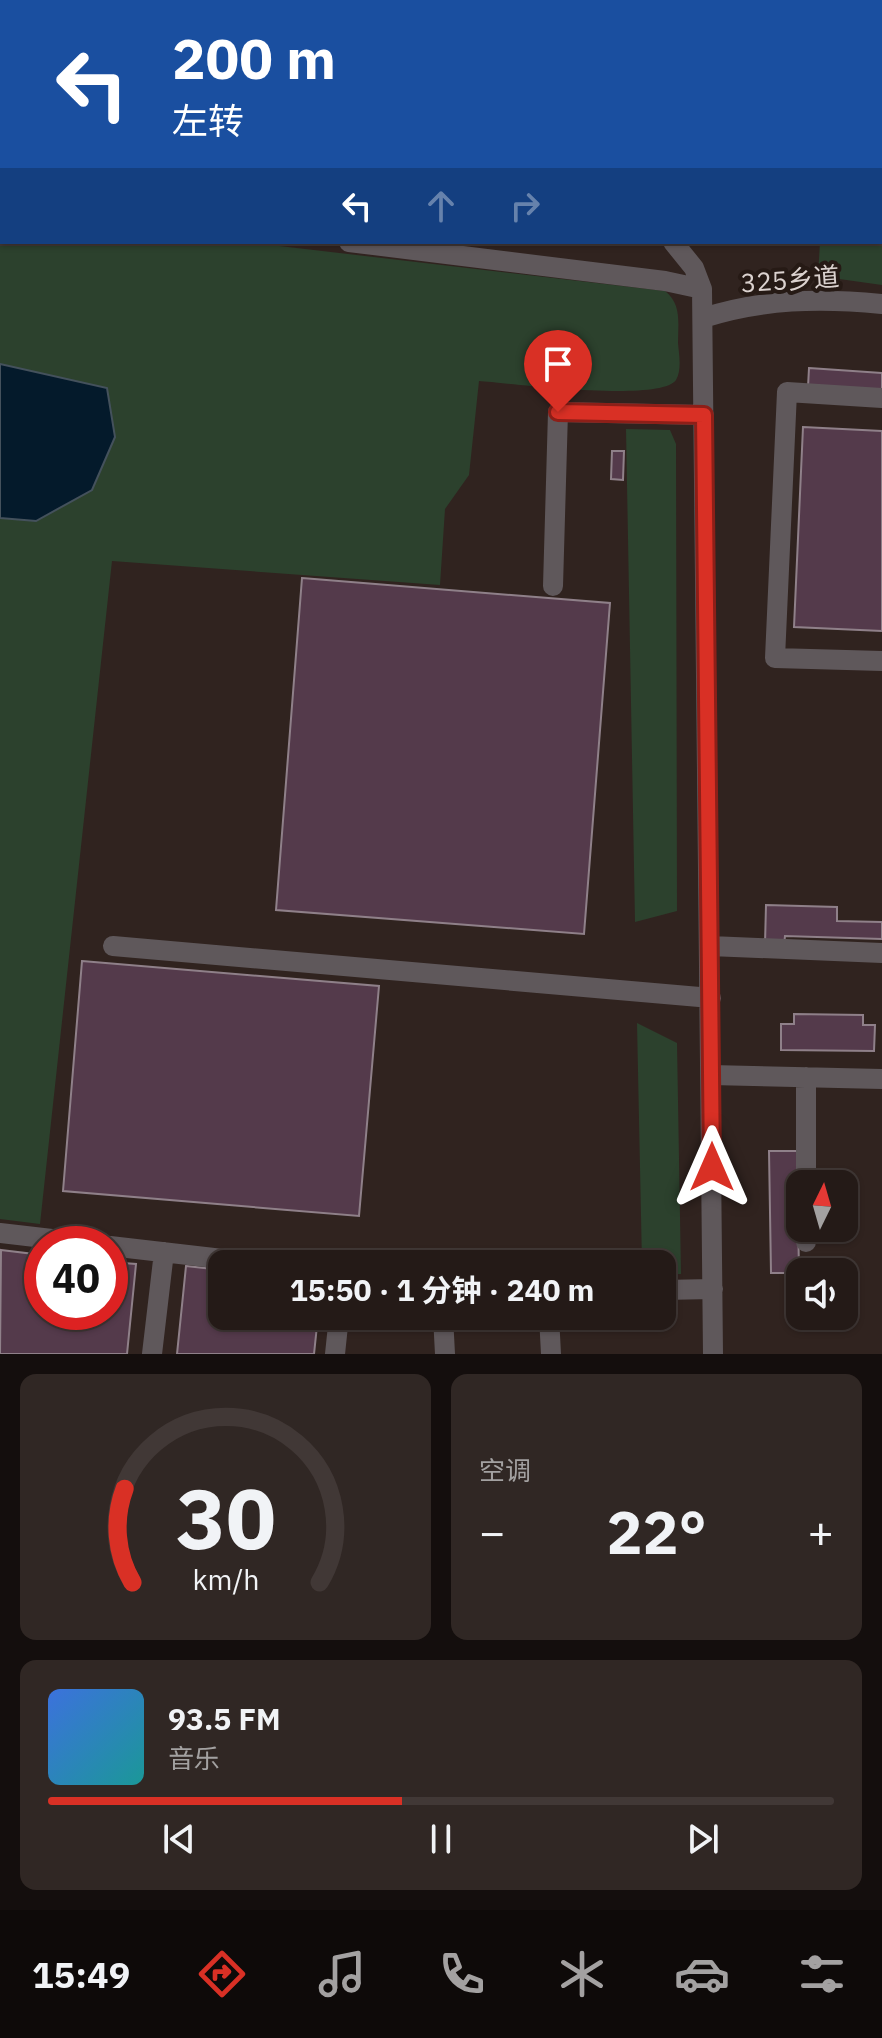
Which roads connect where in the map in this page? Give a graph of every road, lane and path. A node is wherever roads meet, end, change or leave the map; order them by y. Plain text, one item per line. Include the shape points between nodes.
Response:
1 (365, 244) edge
2 (675, 244) edge
3 (702, 289) junction
4 (882, 304) edge
5 (703, 318) junction
6 (882, 398) edge
7 (704, 415) junction
8 (553, 586) dead end
9 (882, 661) edge
10 (113, 946) dead end
11 (710, 946) junction
12 (882, 953) edge
13 (711, 998) junction
14 (711, 1075) junction
15 (806, 1077) junction
16 (882, 1079) edge
17 (806, 1170) edge
18 (0, 1233) edge
19 (24, 1236) edge
20 (128, 1248) edge
21 (164, 1252) junction
22 (208, 1257) edge
23 (713, 1289) junction
24 (676, 1290) edge
25 (338, 1330) edge
26 (444, 1330) edge
27 (550, 1330) edge
28 (152, 1354) edge
29 (335, 1354) edge
30 (445, 1354) edge
31 (551, 1354) edge
32 (713, 1354) edge

1 - 3 street
2 - 3 street via 694,268
3 - 5 street
4 - 5 street, 325乡道 via 830,299 756,303
5 - 7 street
6 - 9 street via 787,392 775,658
7 - 8 street via 558,412
7 - 11 street
10 - 13 street
11 - 12 street
11 - 13 street
13 - 14 street
14 - 15 street
14 - 23 street
15 - 16 street
15 - 17 street
18 - 19 street
20 - 21 street
21 - 22 street
21 - 28 street
23 - 24 street
23 - 32 street
25 - 29 street
26 - 30 street
27 - 31 street

